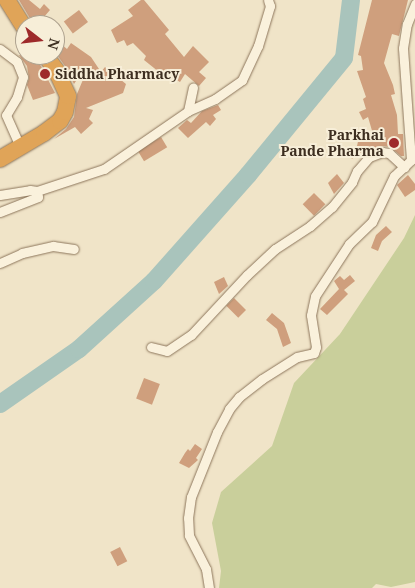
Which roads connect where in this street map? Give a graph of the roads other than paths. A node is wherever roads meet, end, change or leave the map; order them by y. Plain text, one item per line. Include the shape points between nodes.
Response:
1 (7, 0) edge
2 (268, 0) edge
3 (415, 4) edge
4 (16, 15) edge
5 (0, 49) edge
6 (52, 65) edge
7 (193, 88) dead end
8 (188, 111) junction
9 (20, 146) junction
10 (0, 159) edge
11 (404, 167) junction
12 (37, 191) junction
13 (0, 196) edge
14 (0, 212) edge
15 (74, 249) dead end
16 (0, 263) edge
17 (151, 347) dead end
18 (209, 588) edge

1 - 4 highway
2 - 8 street via 270,6 258,46 242,80 215,99
3 - 11 street via 403,48 411,160
5 - 9 street via 17,62 23,77 17,97 6,114
6 - 9 highway via 68,96 65,112 60,121
7 - 8 street
8 - 12 street via 104,169
9 - 10 highway
11 - 17 street via 388,153 369,157 332,207 275,249 190,335 167,351
11 - 18 street via 394,176 372,222 349,244 315,296 311,315 314,353 297,357 239,397 217,432 191,497 188,518 189,535 206,569
12 - 13 street
12 - 14 street via 38,197
15 - 16 street via 53,246 22,253

